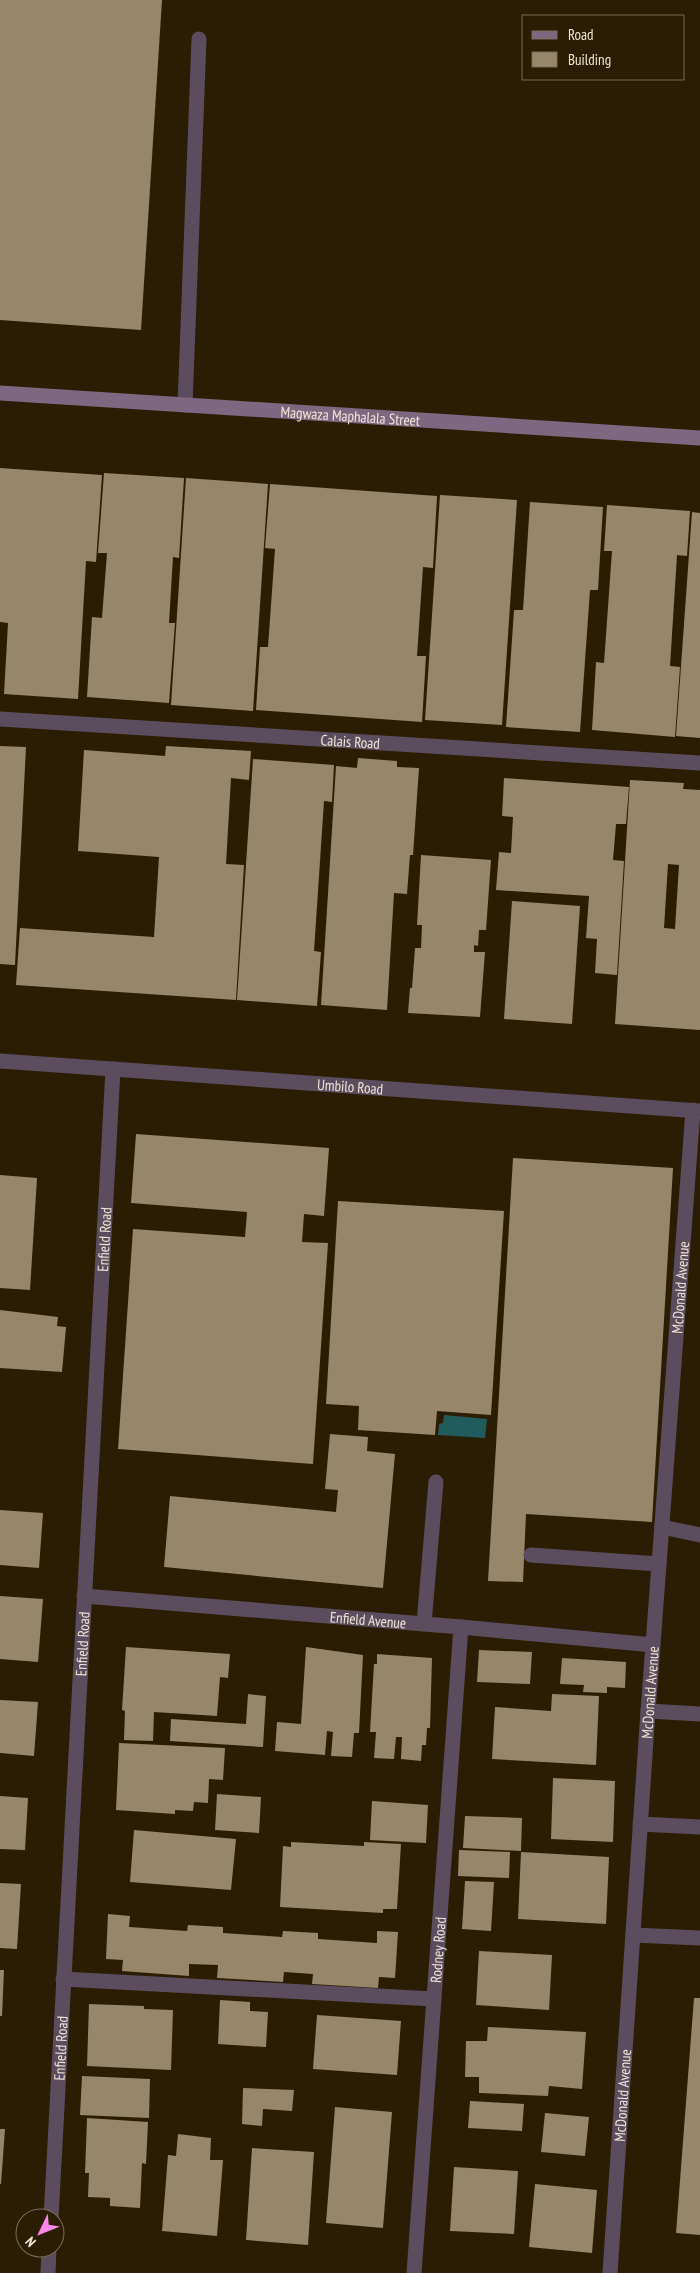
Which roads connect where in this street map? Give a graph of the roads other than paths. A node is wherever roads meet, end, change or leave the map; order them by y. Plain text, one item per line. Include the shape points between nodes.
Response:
1 (199, 38) dead end
2 (0, 393) edge
3 (185, 405) junction
4 (700, 438) edge
5 (0, 719) edge
6 (700, 763) edge
7 (0, 1061) edge
8 (112, 1069) junction
9 (697, 1110) edge
10 (436, 1482) dead end
11 (662, 1527) junction
12 (700, 1534) edge
13 (531, 1555) dead end
14 (659, 1564) junction
15 (84, 1596) junction
16 (424, 1624) junction
17 (461, 1627) junction
18 (653, 1645) junction
19 (648, 1711) junction
20 (700, 1714) edge
21 (640, 1824) junction
22 (700, 1827) edge
23 (633, 1935) junction
24 (700, 1938) edge
25 (63, 1979) junction
26 (434, 1999) junction
27 (52, 2208) edge
28 (49, 2258) edge
29 (48, 2273) edge
30 (414, 2273) edge
31 (610, 2273) edge

1 - 3 street
2 - 3 main road, Magwaza Maphalala Street
3 - 4 main road, Magwaza Maphalala Street
5 - 6 street, Calais Road
7 - 8 street, Umbilo Road
8 - 9 street, Umbilo Road
8 - 15 street, Enfield Road
9 - 11 street, McDonald Avenue
10 - 16 street
11 - 12 street
11 - 14 street, McDonald Avenue
13 - 14 street
14 - 18 street, McDonald Avenue
15 - 16 street, Enfield Avenue
15 - 25 street, Enfield Road
16 - 17 street, Enfield Avenue
17 - 18 street, Enfield Avenue
17 - 26 street, Rodney Road
18 - 19 street, McDonald Avenue
19 - 20 street
19 - 21 street, McDonald Avenue
21 - 22 street
21 - 23 street, McDonald Avenue
23 - 24 street
23 - 31 street, McDonald Avenue
25 - 26 street
25 - 27 street, Enfield Road
26 - 30 street, Rodney Road
28 - 29 street

